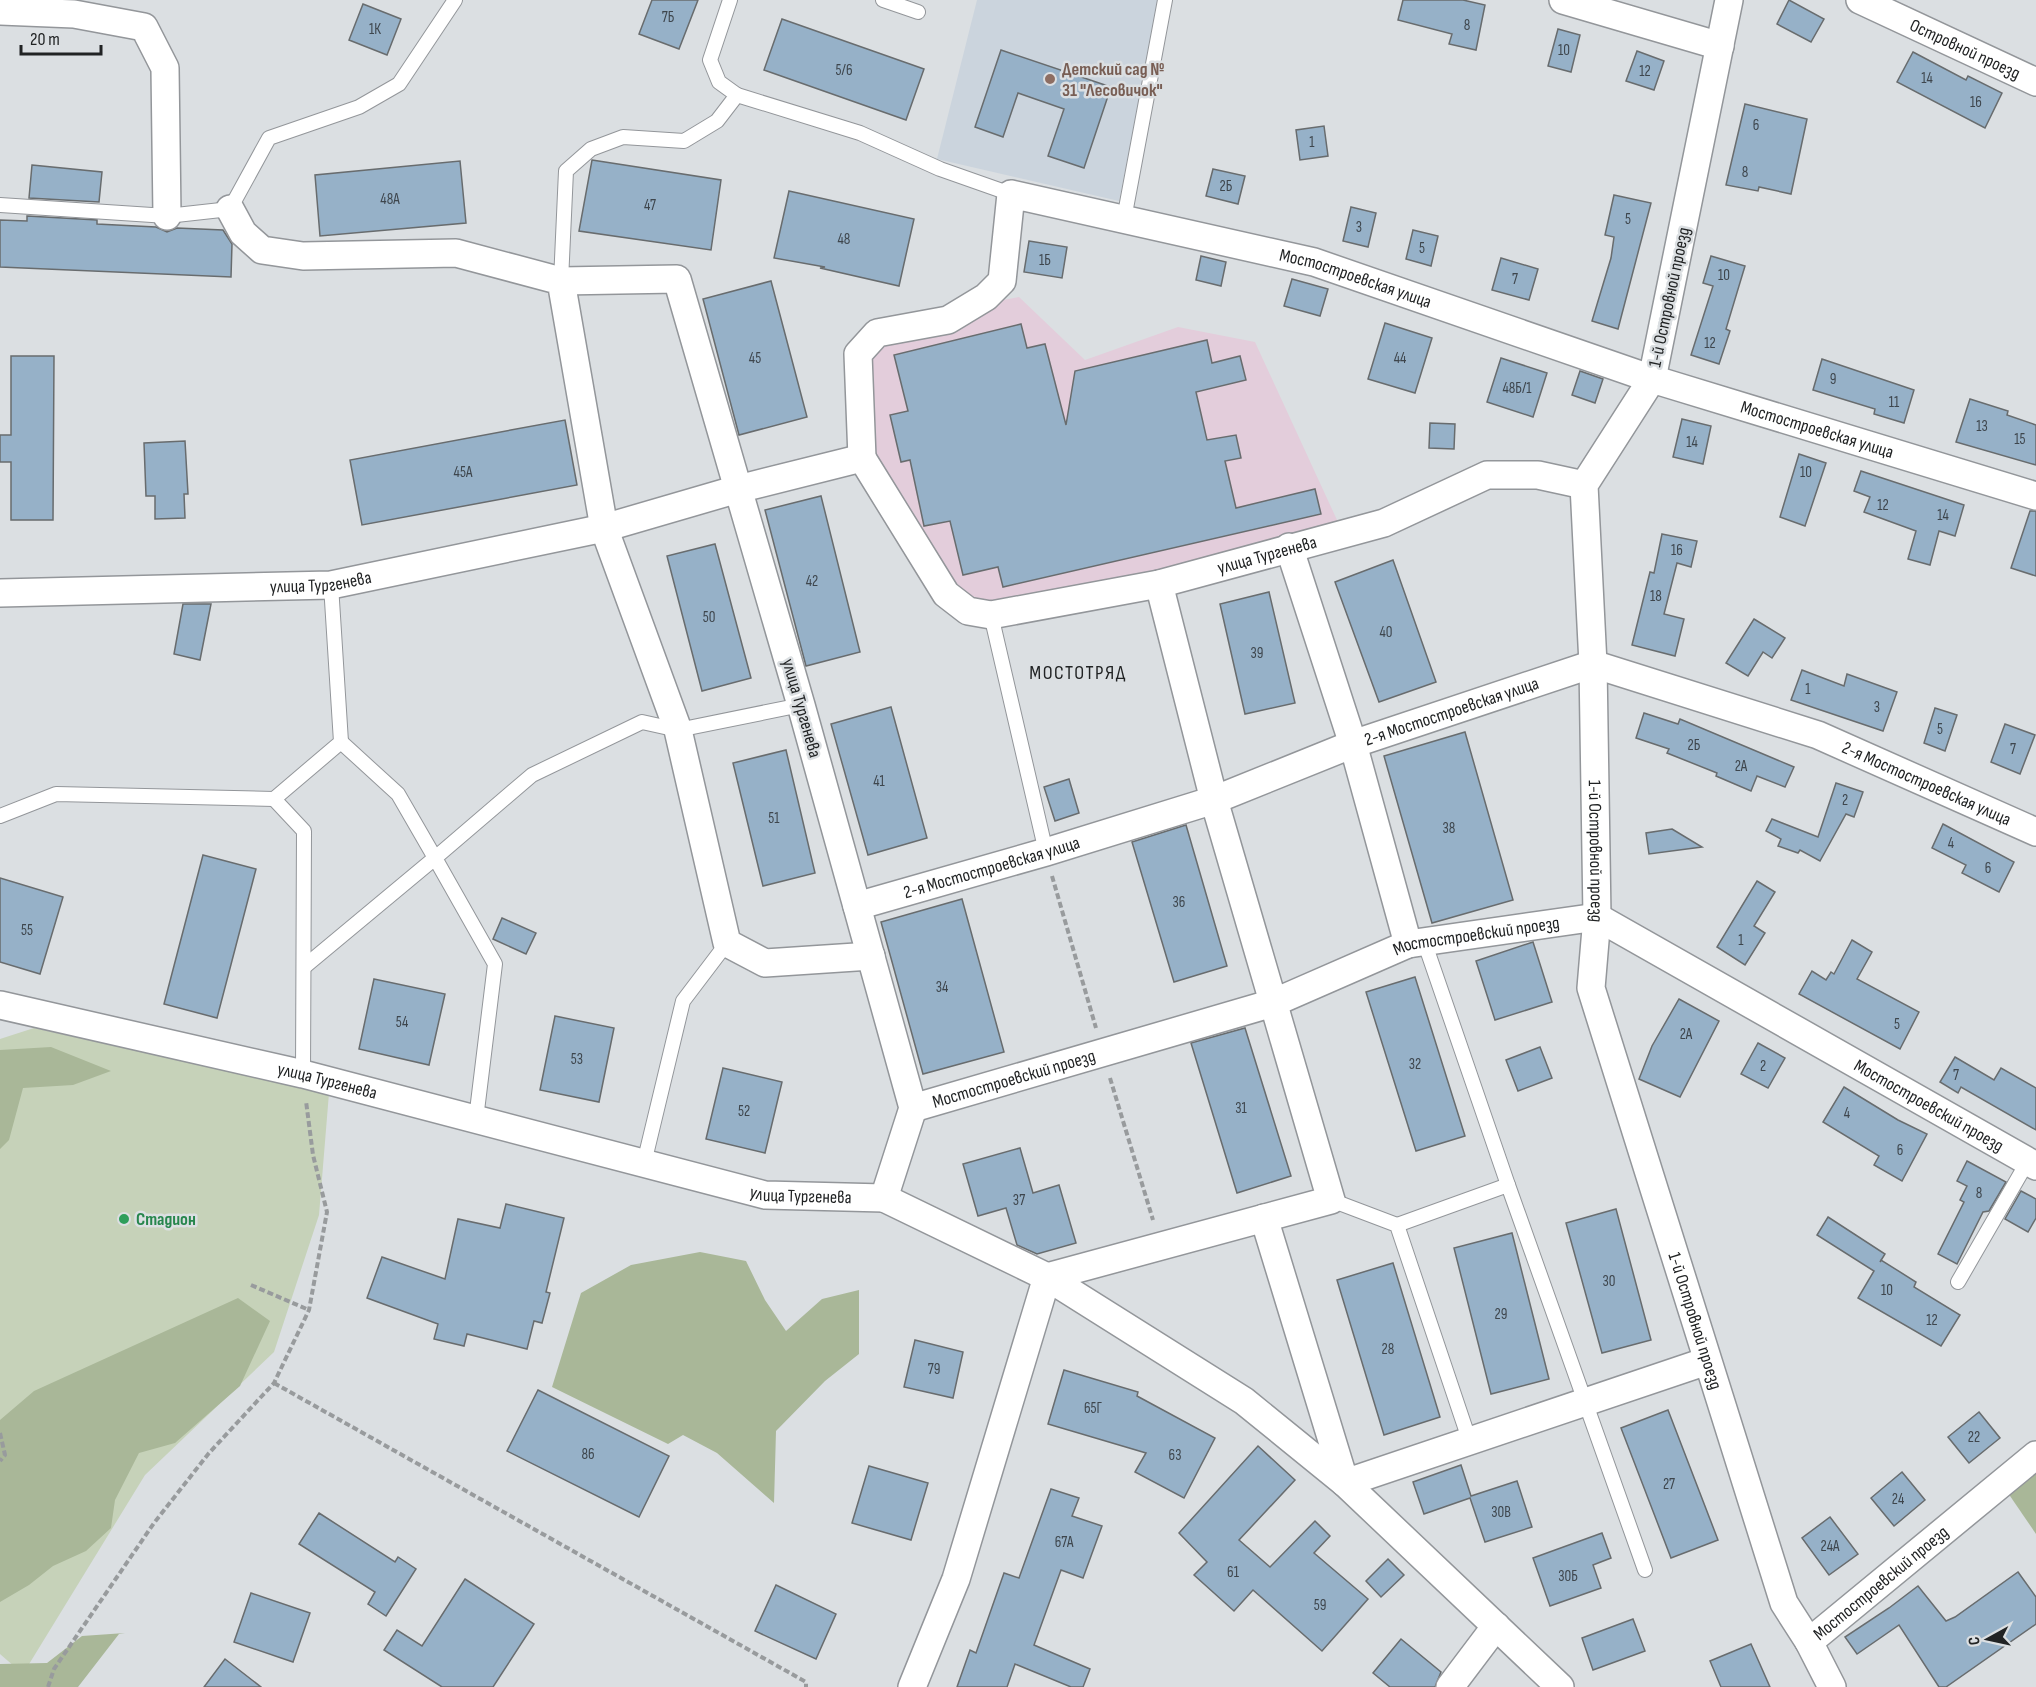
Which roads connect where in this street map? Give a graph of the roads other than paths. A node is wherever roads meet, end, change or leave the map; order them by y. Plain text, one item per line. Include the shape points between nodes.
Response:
1 (455, 0) edge
2 (730, 0) edge
3 (883, 0) edge
4 (1165, 0) edge
5 (1563, 0) edge
6 (1729, 0) edge
7 (1860, 0) edge
8 (0, 11) edge
9 (918, 12) dead end
10 (1720, 46) junction
11 (2036, 82) edge
12 (737, 95) junction
13 (1011, 194) junction
14 (0, 205) edge
15 (230, 209) junction
16 (167, 216) junction
17 (1124, 219) junction
18 (561, 281) junction
19 (1652, 379) junction
20 (862, 458) junction
21 (1584, 485) junction
22 (738, 489) junction
23 (2036, 496) edge
24 (604, 528) junction
25 (1289, 547) junction
26 (1159, 584) junction
27 (331, 585) junction
28 (0, 593) edge
29 (991, 615) junction
30 (1593, 664) junction
31 (801, 705) junction
32 (678, 730) junction
33 (341, 742) junction
34 (1353, 744) junction
35 (274, 799) junction
36 (1214, 800) junction
37 (0, 816) edge
38 (2036, 832) edge
39 (1046, 852) junction
40 (435, 858) junction
41 (857, 906) junction
42 (1597, 917) junction
43 (1416, 942) junction
44 (727, 943) junction
45 (871, 956) junction
46 (303, 967) junction
47 (1274, 1003) junction
48 (0, 1005) edge
49 (303, 1074) junction
50 (913, 1108) junction
51 (476, 1119) junction
52 (644, 1163) junction
53 (2032, 1164) edge
54 (1508, 1185) junction
55 (884, 1198) junction
56 (1330, 1200) junction
57 (1264, 1218) junction
58 (1397, 1225) junction
59 (1047, 1277) junction
60 (1958, 1282) dead end
61 (1707, 1362) junction
62 (1586, 1404) junction
63 (1470, 1442) junction
64 (2036, 1455) edge
65 (1345, 1483) junction
66 (1645, 1570) dead end
67 (1496, 1626) junction
68 (1809, 1642) junction
69 (912, 1687) edge
70 (1450, 1687) edge
71 (1560, 1687) edge
72 (1832, 1687) edge

1 - 15 lane via 399,84 359,107 268,138
2 - 12 lane via 710,60 720,82
3 - 9 lane
4 - 17 lane
5 - 10 street
6 - 10 street, 1-й Островной проезд
7 - 11 street, Островной проезд
8 - 16 street via 74,14 144,27 165,68
10 - 19 street, 1-й Островной проезд
12 - 13 lane via 860,133 940,169
12 - 18 lane via 717,121 684,141 623,138 591,149 566,171
13 - 17 street, Мостостроевская улица
13 - 20 street via 1002,281 986,297 948,320 877,333 858,354
14 - 16 lane
15 - 16 lane
15 - 18 street via 243,233 262,250 303,256 456,253
17 - 19 street, Мостостроевская улица via 1314,262
18 - 22 street, улица Тургенева via 677,279
18 - 24 street
19 - 21 street, 1-й Островной проезд
19 - 23 street, Мостостроевская улица
20 - 22 street, улица Тургенева
20 - 29 street, улица Тургенева via 946,594 968,611
21 - 25 street, улица Тургенева via 1538,475 1487,475 1384,523
21 - 30 street, 1-й Островной проезд
22 - 24 street, улица Тургенева
22 - 31 street, улица Тургенева
24 - 27 street, улица Тургенева
24 - 32 street
25 - 26 street, улица Тургенева
25 - 34 street
26 - 29 street, улица Тургенева
26 - 36 street
27 - 28 street, улица Тургенева
27 - 33 lane
29 - 39 lane
30 - 34 street, 2-я Мостостроевская улица
30 - 38 street, 2-я Мостостроевская улица via 1818,735
30 - 42 street, 1-й Островной проезд
31 - 32 lane
31 - 41 street, улица Тургенева
32 - 40 lane via 642,722 532,775
32 - 44 street
33 - 35 lane
33 - 40 lane via 398,795
34 - 36 street, 2-я Мостостроевская улица
34 - 43 street
35 - 37 lane via 56,794
35 - 46 lane via 304,831
36 - 39 street, 2-я Мостостроевская улица
36 - 47 street
39 - 41 street, 2-я Мостостроевская улица
40 - 46 lane
40 - 51 lane via 495,964
41 - 45 street, улица Тургенева
42 - 43 street, Мостостроевский проезд
42 - 53 street, Мостостроевский проезд
42 - 61 street, 1-й Островной проезд via 1591,988
43 - 47 street, Мостостроевский проезд
43 - 54 lane
44 - 45 street via 765,963
44 - 52 lane via 683,1001
45 - 50 street, улица Тургенева
46 - 49 lane
47 - 50 street, Мостостроевский проезд
47 - 56 street
48 - 49 street, улица Тургенева
49 - 51 street, улица Тургенева
50 - 55 street
51 - 52 street, улица Тургенева
52 - 55 street, улица Тургенева via 765,1195
53 - 60 lane
54 - 58 lane
54 - 62 lane
55 - 59 street
56 - 57 street
56 - 58 lane
57 - 59 street
57 - 65 street
58 - 63 lane
59 - 65 street via 1244,1401
59 - 69 street via 956,1579
61 - 62 street
61 - 68 street, 1-й Островной проезд via 1784,1603
62 - 63 street
62 - 66 lane
63 - 65 street
64 - 68 street, Мостостроевский проезд
65 - 67 street
67 - 70 street
67 - 71 street
68 - 72 street, 1-й Островной проезд

